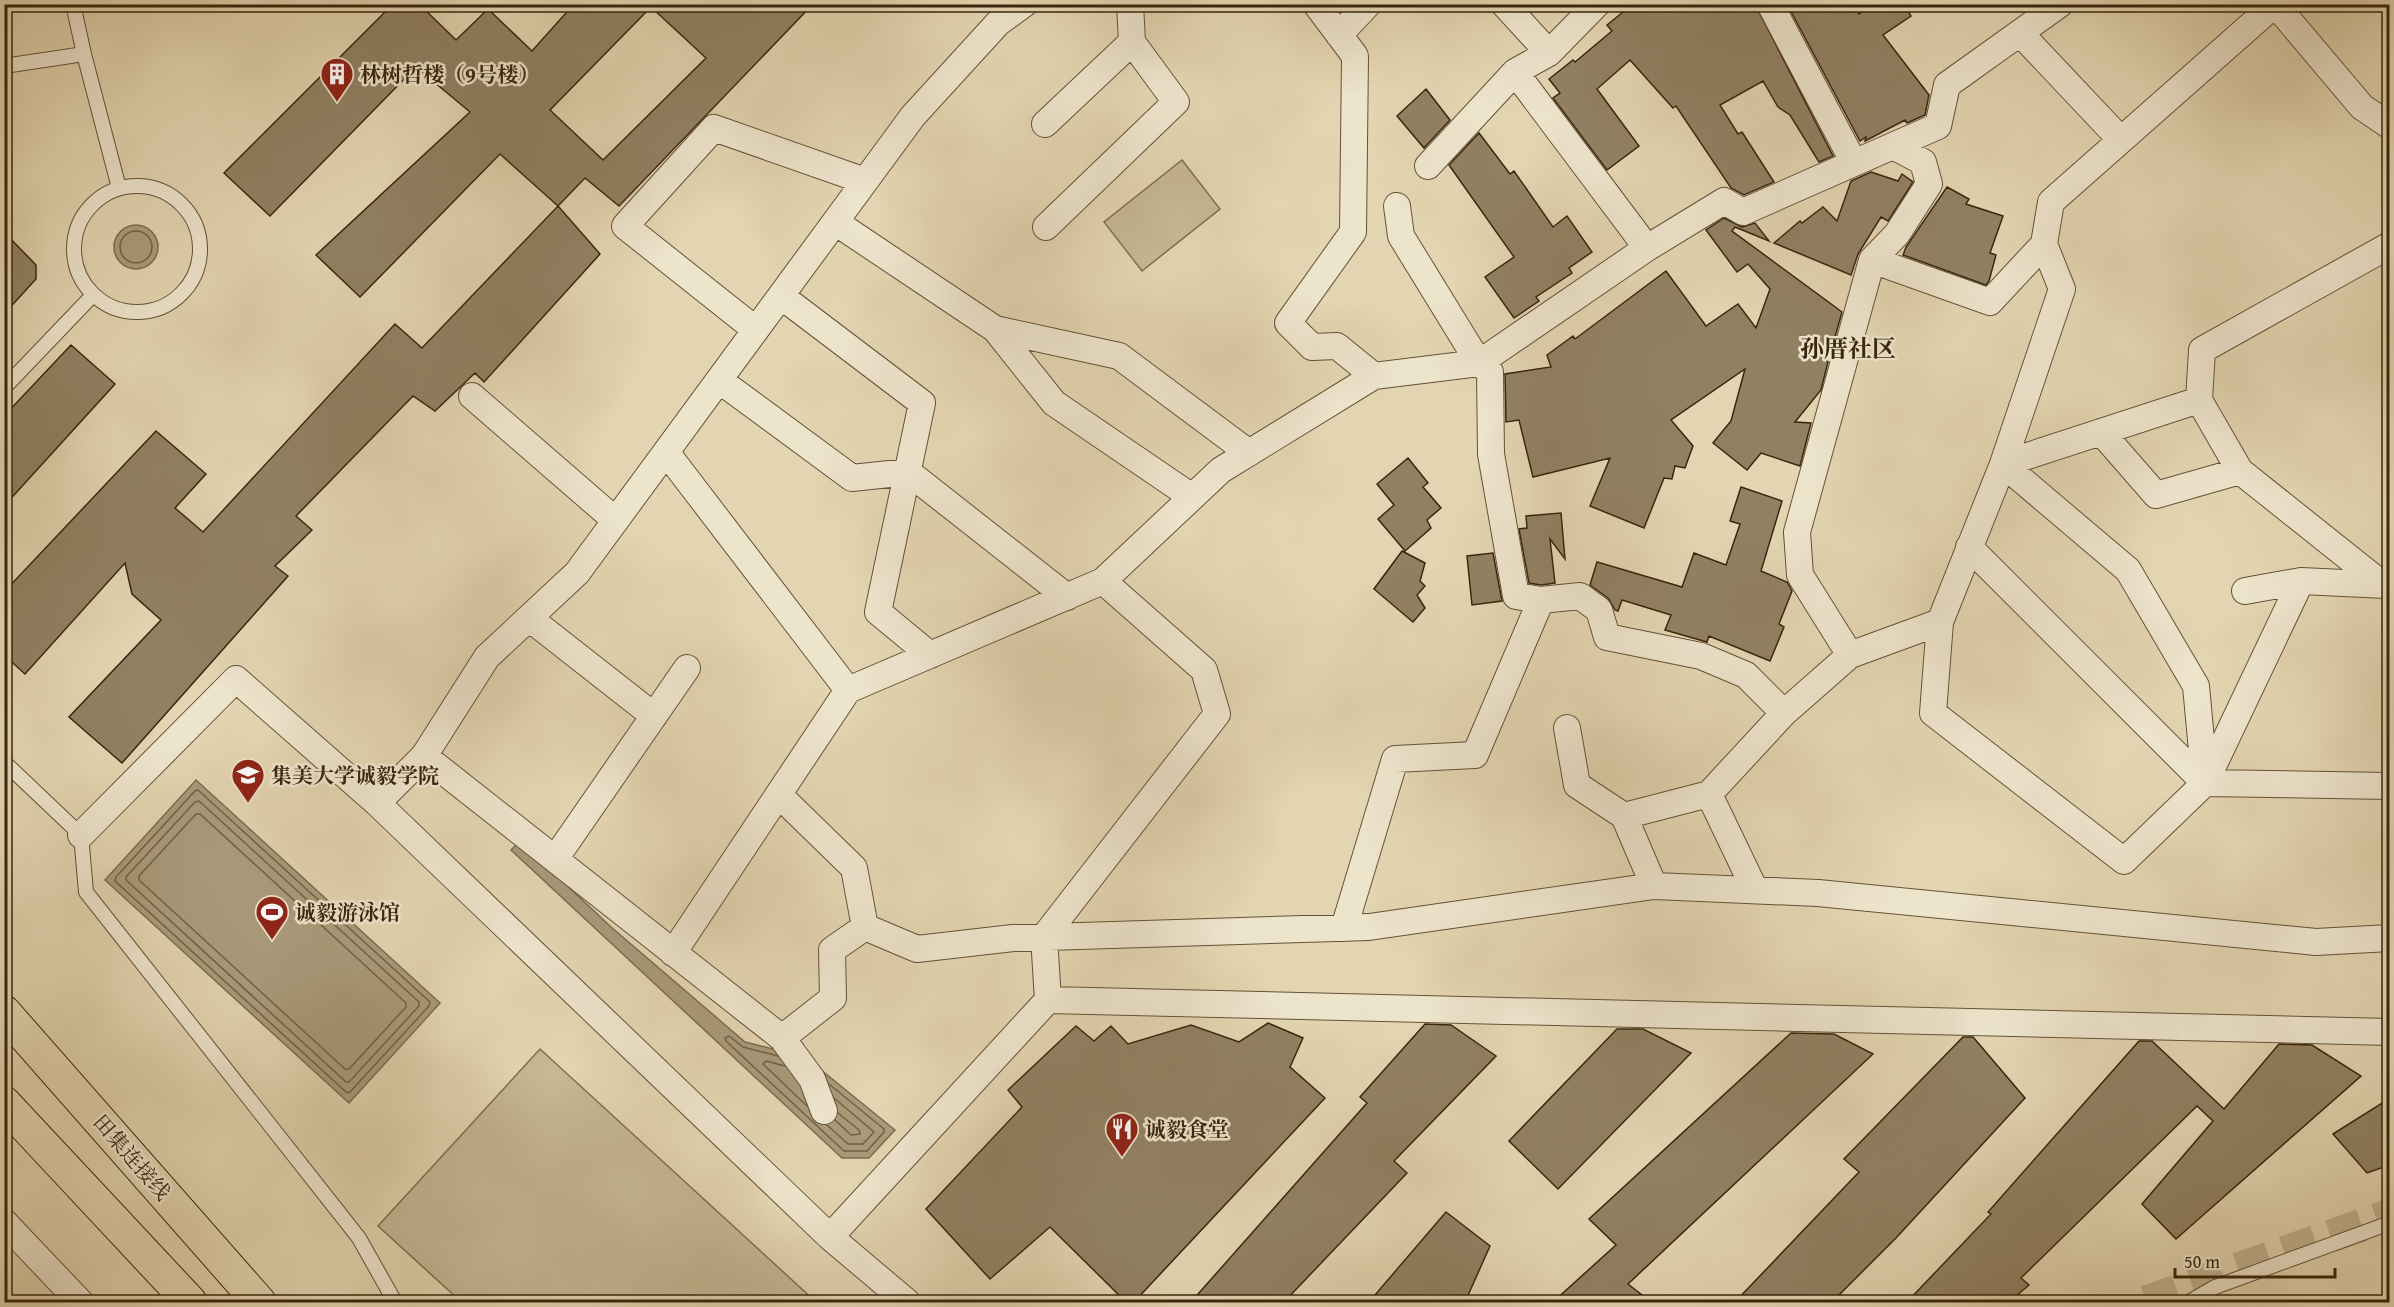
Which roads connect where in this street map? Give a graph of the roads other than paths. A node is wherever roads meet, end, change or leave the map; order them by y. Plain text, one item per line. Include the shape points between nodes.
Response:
1 (73, 4) edge
2 (1024, 4) edge
3 (1130, 4) edge
4 (1316, 4) edge
5 (1368, 4) edge
6 (1504, 4) edge
7 (1597, 4) edge
8 (1770, 4) edge
9 (2060, 4) edge
10 (2275, 4) edge
11 (2020, 33) junction
12 (1339, 35) junction
13 (1132, 42) junction
14 (1549, 53) junction
15 (84, 54) junction
16 (4, 66) edge
17 (1515, 72) junction
18 (1045, 124) dead end
19 (2390, 126) edge
20 (2121, 140) junction
21 (1893, 146) junction
22 (1854, 163) junction
23 (1428, 166) dead end
24 (865, 181) junction
25 (119, 188) junction
26 (1397, 206) dead end
27 (835, 222) junction
28 (1046, 227) dead end
29 (2044, 244) junction
30 (2390, 245) edge
31 (1647, 248) junction
32 (1872, 260) junction
33 (92, 296) junction
34 (781, 296) junction
35 (994, 329) junction
36 (756, 330) junction
37 (1479, 363) junction
38 (1374, 376) junction
39 (719, 380) junction
40 (4, 388) edge
41 (472, 396) dead end
42 (2199, 400) junction
43 (2101, 432) junction
44 (666, 452) junction
45 (1250, 453) junction
46 (2003, 464) junction
47 (2240, 471) junction
48 (908, 472) junction
49 (1192, 497) junction
50 (615, 520) junction
51 (1969, 547) junction
52 (1103, 581) junction
53 (2301, 581) junction
54 (2386, 585) edge
55 (2245, 591) dead end
56 (1067, 597) junction
57 (1541, 600) junction
58 (529, 618) junction
59 (1940, 622) junction
60 (930, 655) junction
61 (1850, 655) junction
62 (687, 668) dead end
63 (848, 690) junction
64 (1784, 713) junction
65 (654, 716) junction
66 (1567, 728) dead end
67 (424, 756) junction
68 (4, 762) edge
69 (2205, 783) junction
70 (2390, 786) edge
71 (1709, 794) junction
72 (779, 795) junction
73 (377, 803) junction
74 (1624, 816) junction
75 (81, 836) junction
76 (555, 859) junction
77 (1654, 886) junction
78 (1755, 890) junction
79 (865, 927) junction
80 (1344, 928) junction
81 (1044, 937) junction
82 (2390, 938) edge
83 (673, 953) junction
84 (1048, 1000) junction
85 (4, 1012) edge
86 (2390, 1032) edge
87 (782, 1038) junction
88 (4, 1103) edge
89 (824, 1111) dead end
90 (4, 1222) edge
91 (2390, 1223) edge
92 (830, 1237) junction
93 (80, 1302) edge
94 (190, 1302) edge
95 (259, 1302) edge
96 (395, 1302) edge
97 (907, 1302) edge
98 (2189, 1302) edge

1 - 15 lane
2 - 24 street via 998,23 913,116
3 - 13 street
4 - 12 street
5 - 12 street
6 - 14 street
7 - 14 street
8 - 22 street
9 - 11 street
10 - 19 street via 2362,107
10 - 20 street
11 - 20 street
11 - 21 street via 1947,85 1938,126
12 - 38 street via 1355,56 1353,232 1288,323 1312,347 1337,346
13 - 18 street
13 - 28 street via 1176,102
14 - 17 street
15 - 16 lane
15 - 25 lane
17 - 23 street
17 - 31 street
20 - 29 street via 2051,202
21 - 22 street
21 - 32 street via 1923,162 1929,184 1897,234
22 - 31 street via 1743,212 1724,201
24 - 27 street
24 - 36 street via 714,128 625,226
25 - 33 lane via 96,201 80,222 73,247 77,273
25 - 33 lane via 146,186 171,195 189,213 200,238 199,265 187,288 166,306 141,313 115,309
26 - 37 street via 1401,236
27 - 34 street
27 - 35 street
29 - 32 street via 1990,302
29 - 46 street via 2062,289
30 - 42 street via 2202,350
31 - 37 street
32 - 61 street via 1797,532 1800,575
33 - 40 lane
34 - 36 street
34 - 48 street via 922,403
35 - 45 street via 1119,356
35 - 49 street via 1054,404
36 - 39 street
37 - 38 street
37 - 57 street via 1490,372 1491,454 1516,596
38 - 45 street
39 - 44 street
39 - 48 street via 852,478
41 - 50 street
42 - 43 street
42 - 47 street
43 - 46 street
43 - 47 street via 2156,495
44 - 50 street
44 - 63 street
45 - 49 street via 1221,470
46 - 51 street
46 - 69 street via 2128,570 2196,686
47 - 54 street
48 - 56 street
48 - 60 street via 878,612
49 - 52 street
50 - 58 street via 577,573
51 - 59 street
51 - 69 street
52 - 56 street
52 - 81 street via 1203,670 1217,714
53 - 54 street
53 - 55 street
53 - 69 street
56 - 60 street
57 - 64 street via 1580,596 1599,610 1607,637 1701,656 1737,671 1746,675
57 - 80 street via 1475,755 1395,759
58 - 65 street
58 - 67 street via 487,657
59 - 61 street
59 - 69 street via 1933,713 2124,861
60 - 63 street
61 - 64 street
62 - 65 street
63 - 72 street
64 - 71 street
65 - 76 street
66 - 74 street via 1577,785
67 - 73 street
67 - 76 street
68 - 75 lane
69 - 70 street
71 - 74 street
71 - 78 street
72 - 79 street via 854,868
72 - 83 street
73 - 75 street via 236,678
73 - 92 street
74 - 77 street
75 - 96 lane via 86,892 359,1238
76 - 83 street
77 - 78 street
77 - 80 street
78 - 82 street via 2316,942
79 - 81 street via 917,949
79 - 87 street via 832,950 833,998
80 - 81 street
81 - 84 street
83 - 87 street
84 - 86 street
84 - 92 street
85 - 95 highway, 田集连接线
87 - 89 street via 812,1079
88 - 94 highway
90 - 93 street
91 - 98 lane via 2215,1287
92 - 97 street

